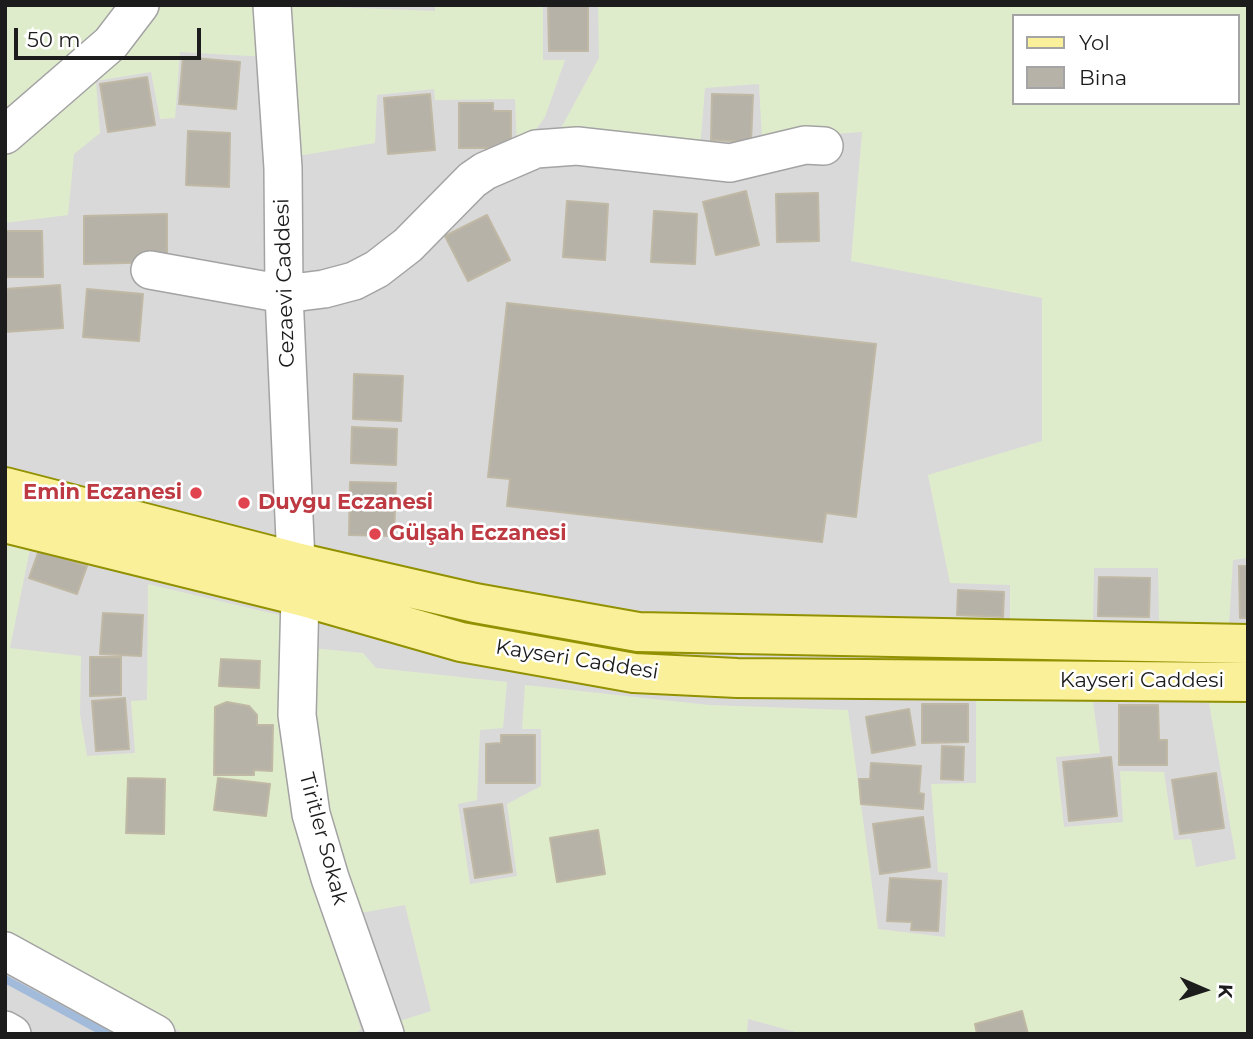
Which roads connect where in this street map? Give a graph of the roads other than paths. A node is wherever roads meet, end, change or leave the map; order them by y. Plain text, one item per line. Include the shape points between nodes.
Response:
1 (140, 5) edge
2 (272, 5) edge
3 (5, 135) edge
4 (824, 146) dead end
5 (150, 270) dead end
6 (284, 294) junction
7 (5, 487) edge
8 (5, 523) edge
9 (298, 579) junction
10 (1248, 644) edge
11 (1248, 682) edge
12 (5, 951) edge
13 (5, 1030) edge
14 (12, 1034) edge
15 (156, 1034) edge
16 (385, 1034) edge

1 - 3 street via 111,43
2 - 6 street, Cezaevi Caddesi via 283,168
4 - 6 street via 805,145 730,163 577,146 536,149 485,170 377,269 354,281
5 - 6 street
6 - 9 street, Cezaevi Caddesi
7 - 9 main road, Kayseri Caddesi
8 - 9 main road, Kayseri Caddesi
9 - 10 main road, Kayseri Caddesi via 475,603 638,632
9 - 11 main road, Kayseri Caddesi via 461,642 634,673
9 - 16 street, Tiritler Sokak via 297,715 305,780 330,878
12 - 15 street
13 - 14 street

